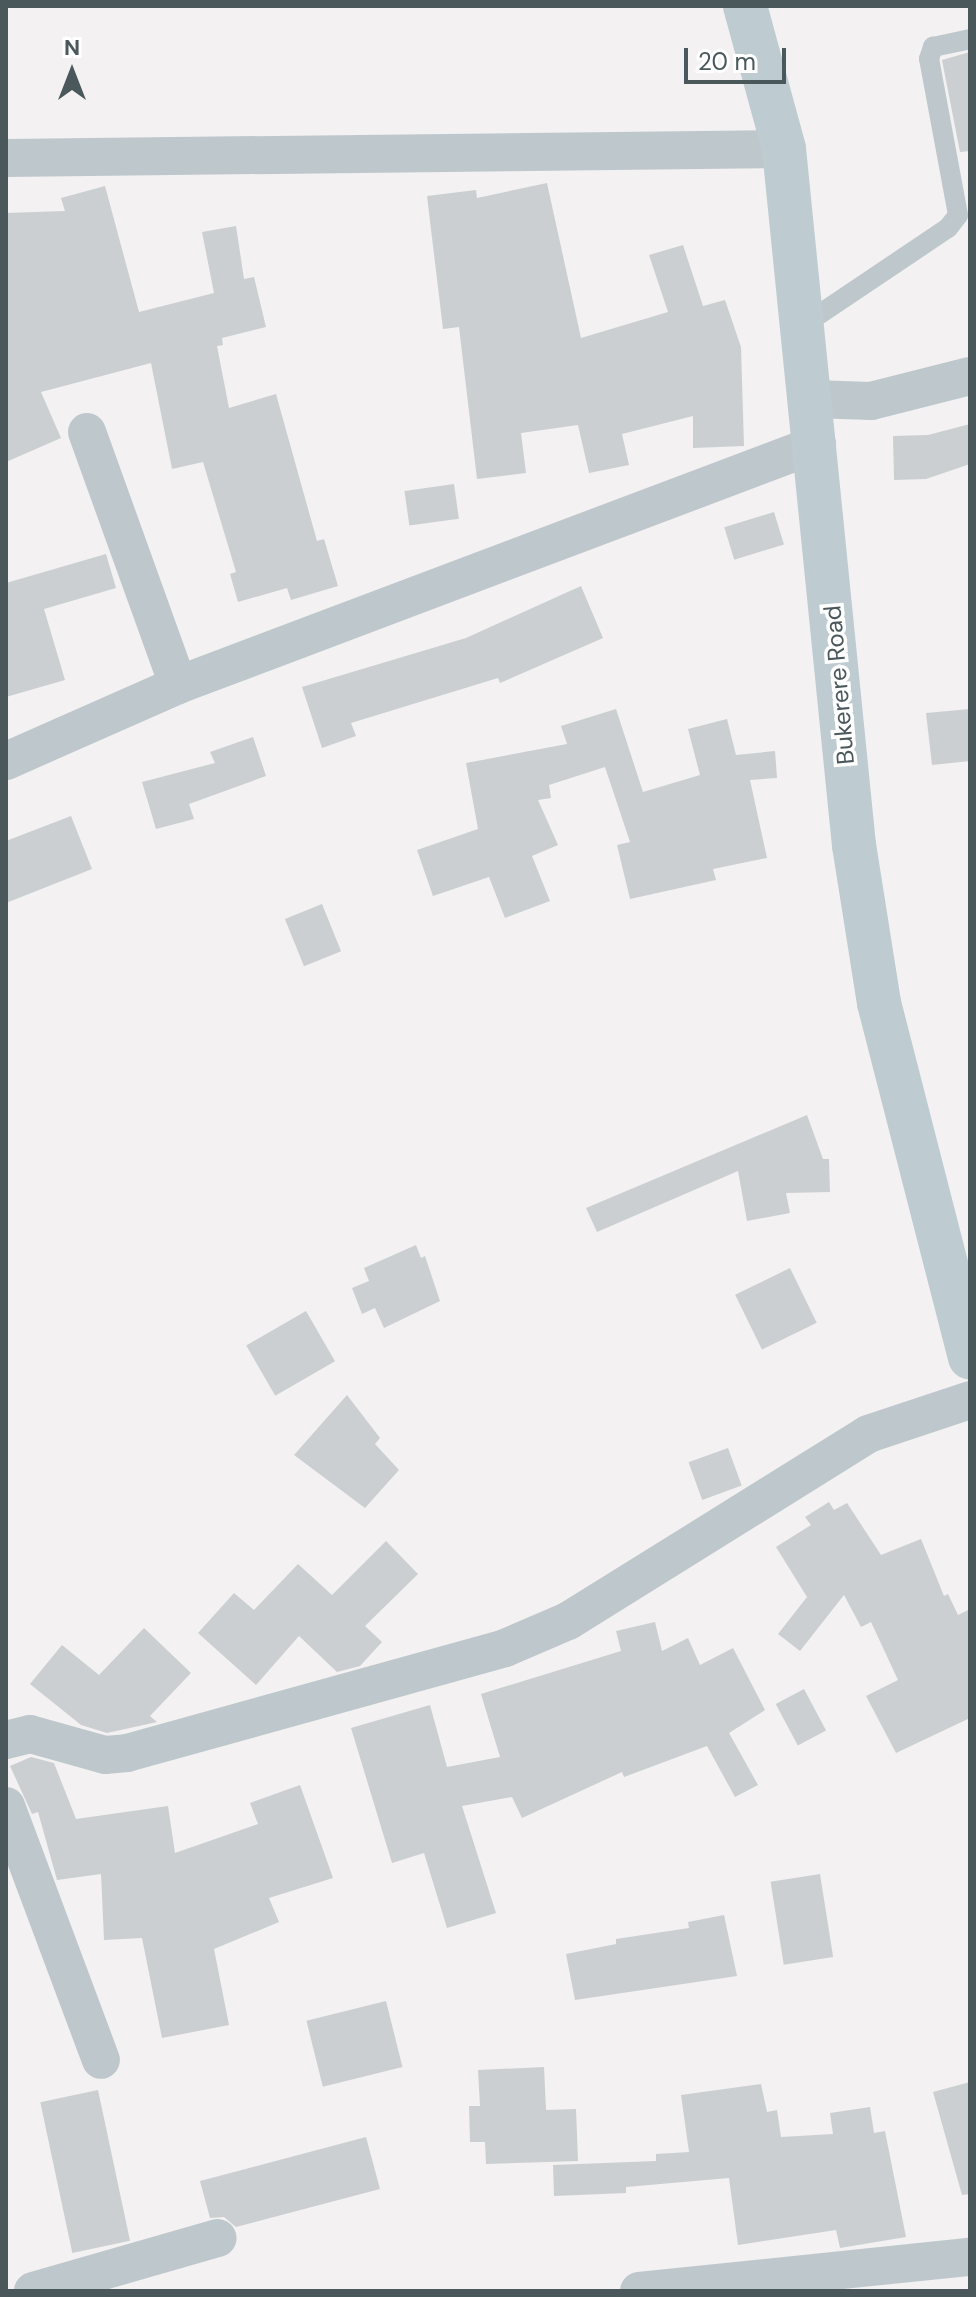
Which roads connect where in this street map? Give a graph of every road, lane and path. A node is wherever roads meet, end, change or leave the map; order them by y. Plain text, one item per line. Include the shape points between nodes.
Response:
1 (745, 6) edge
2 (970, 39) edge
3 (784, 149) junction
4 (6, 158) edge
5 (805, 324) junction
6 (970, 376) edge
7 (812, 399) junction
8 (87, 432) dead end
9 (817, 444) junction
10 (178, 685) junction
11 (6, 761) edge
12 (970, 1354) edge
13 (970, 1400) edge
14 (6, 1740) edge
15 (6, 1806) edge
16 (101, 2060) dead end
17 (218, 2238) dead end
18 (970, 2257) edge
19 (33, 2291) edge
20 (639, 2291) edge

1 - 3 main road, Bukerere Road
2 - 5 lane via 933,47 929,59 958,215 948,228
3 - 4 street
3 - 5 main road, Bukerere Road
5 - 7 main road, Bukerere Road
6 - 7 street via 871,401
7 - 9 main road, Bukerere Road
8 - 10 street
9 - 10 street
9 - 12 main road, Bukerere Road via 854,845 879,1003
10 - 11 street
13 - 14 street via 868,1434 568,1621 505,1648 127,1753 105,1755 30,1734
15 - 16 street
17 - 19 street
18 - 20 street

